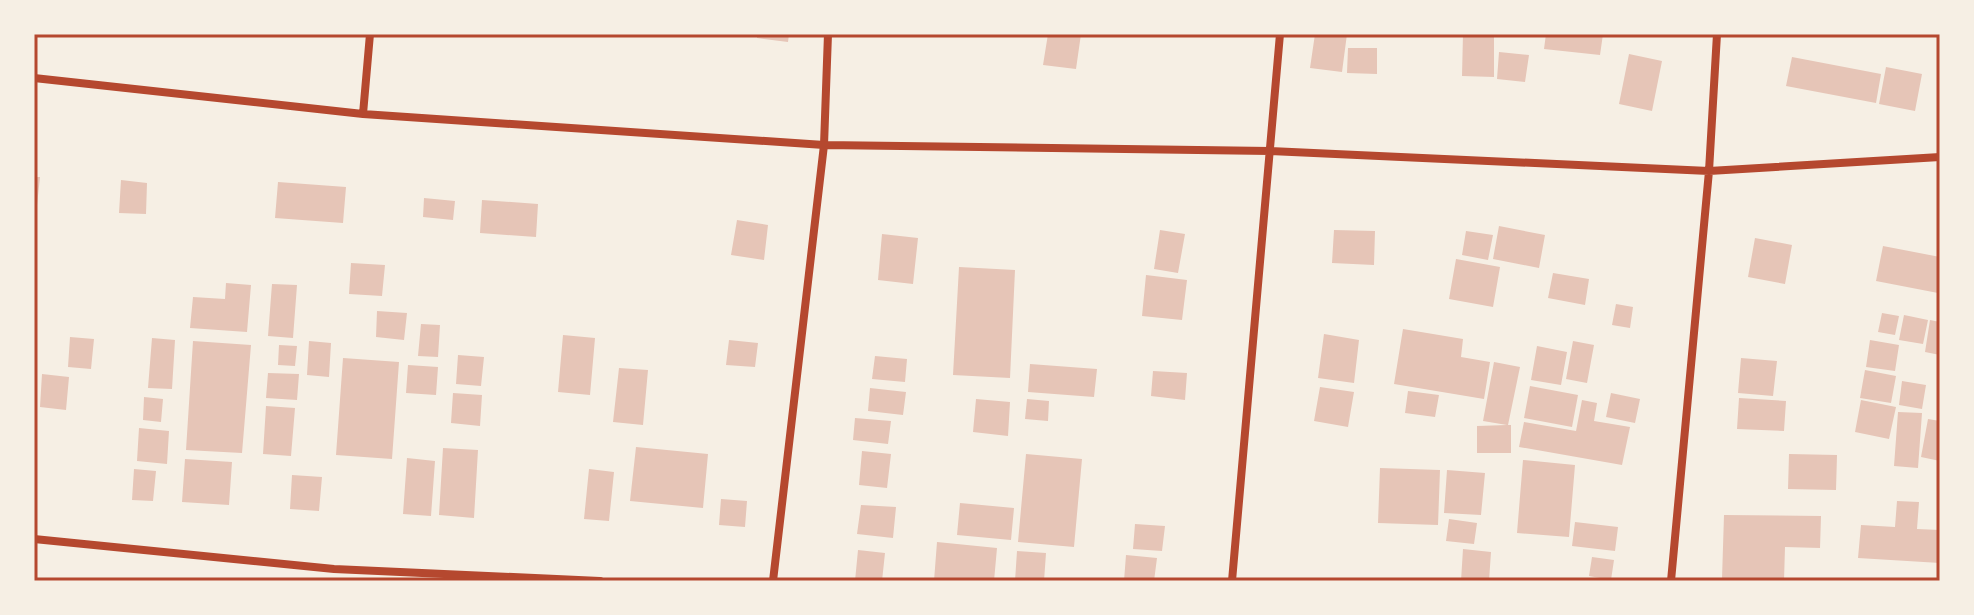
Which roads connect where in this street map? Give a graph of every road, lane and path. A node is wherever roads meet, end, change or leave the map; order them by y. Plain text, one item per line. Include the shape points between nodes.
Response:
1 (370, 34) edge
2 (828, 34) edge
3 (1280, 34) edge
4 (1717, 34) edge
5 (34, 78) edge
6 (363, 114) junction
7 (824, 145) junction
8 (1270, 151) junction
9 (1940, 157) edge
10 (1709, 171) junction
11 (34, 539) edge
12 (334, 569) junction
13 (333, 581) edge
14 (600, 581) edge
15 (773, 581) edge
16 (1232, 581) edge
17 (1671, 581) edge

1 - 6 street
2 - 7 street
3 - 8 street
4 - 10 street
5 - 6 street
6 - 7 street
7 - 8 street
7 - 15 street
8 - 10 street
8 - 16 street
9 - 10 street
10 - 17 street
11 - 12 street
12 - 13 street
12 - 14 street

